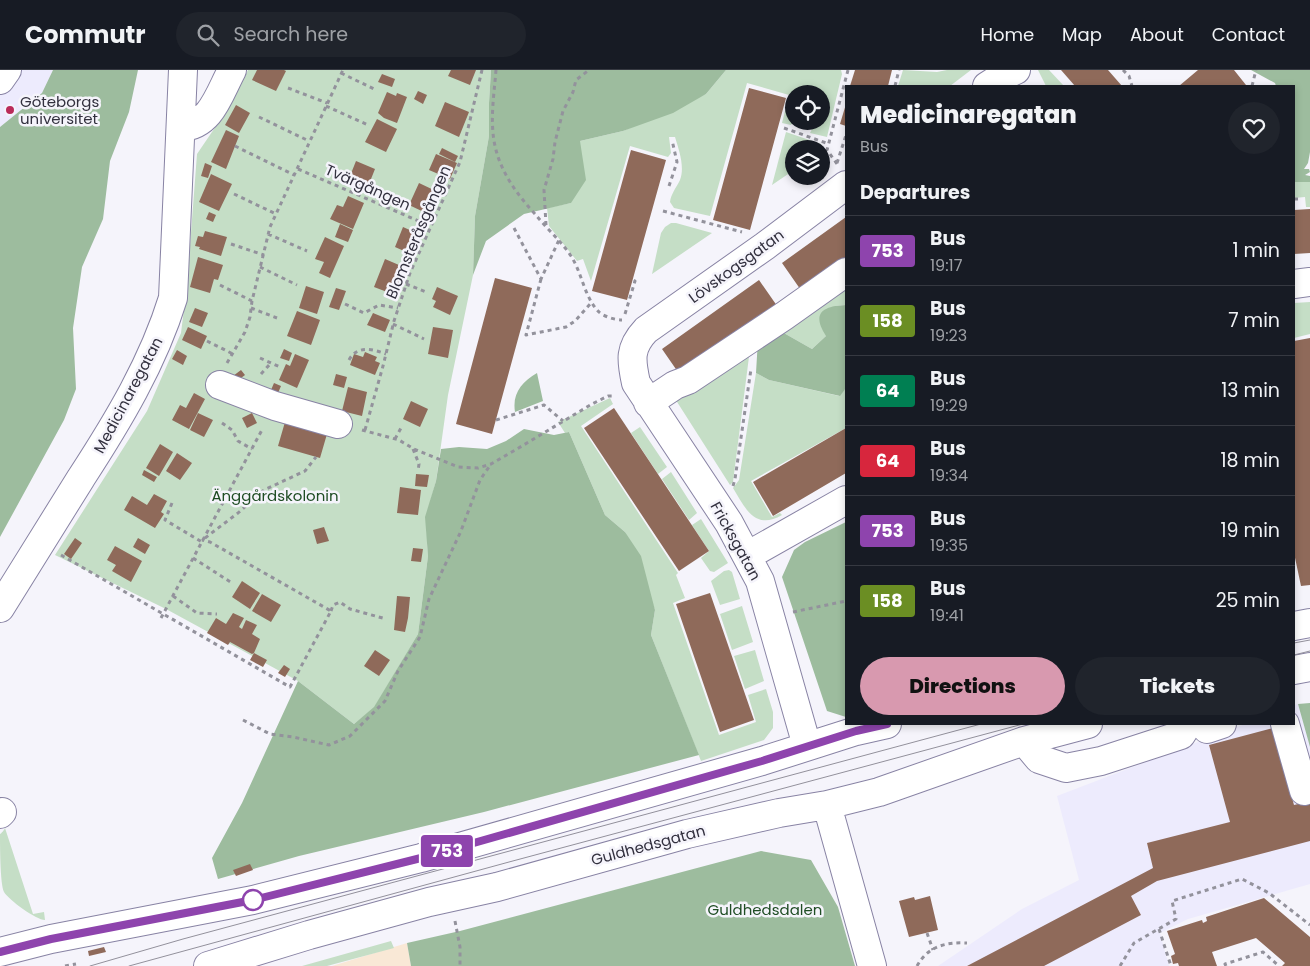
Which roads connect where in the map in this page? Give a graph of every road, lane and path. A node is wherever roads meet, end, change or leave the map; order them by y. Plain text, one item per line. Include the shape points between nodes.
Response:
1 (7, 70) edge
2 (184, 70) edge
3 (232, 70) edge
4 (482, 70) edge
5 (496, 70) edge
6 (589, 70) edge
7 (848, 70) edge
8 (899, 70) edge
9 (1018, 70) edge
10 (1124, 70) edge
11 (1256, 70) edge
12 (342, 71) edge
13 (0, 80) edge
14 (895, 85) edge
15 (989, 85) edge
16 (1027, 85) edge
17 (1132, 85) edge
18 (1252, 85) edge
19 (288, 88) dead end
20 (374, 89) dead end
21 (326, 104) junction
22 (259, 118) dead end
23 (368, 125) dead end
24 (180, 127) junction
25 (784, 128) dead end
26 (672, 140) dead end
27 (818, 140) edge
28 (830, 140) edge
29 (309, 141) junction
30 (845, 143) edge
31 (234, 146) dead end
32 (830, 154) edge
33 (298, 169) junction
34 (841, 173) edge
35 (294, 175) junction
36 (669, 186) dead end
37 (234, 194) dead end
38 (663, 211) dead end
39 (276, 214) junction
40 (430, 226) junction
41 (546, 226) junction
42 (514, 228) dead end
43 (268, 234) junction
44 (749, 234) dead end
45 (559, 240) junction
46 (231, 244) dead end
47 (307, 252) dead end
48 (264, 255) junction
49 (260, 268) junction
50 (845, 273) edge
51 (541, 279) junction
52 (633, 280) dead end
53 (1310, 282) edge
54 (406, 284) junction
55 (1295, 284) edge
56 (220, 285) dead end
57 (297, 285) dead end
58 (426, 292) dead end
59 (252, 301) junction
60 (592, 302) junction
61 (345, 304) dead end
62 (251, 308) junction
63 (398, 308) junction
64 (277, 318) dead end
65 (393, 324) junction
66 (424, 339) dead end
67 (207, 341) dead end
68 (632, 352) joint
69 (232, 353) junction
70 (386, 354) junction
71 (260, 358) dead end
72 (349, 360) dead end
73 (280, 366) dead end
74 (751, 372) dead end
75 (220, 385) joint
76 (620, 396) dead end
77 (648, 403) junction
78 (275, 406) junction
79 (496, 420) dead end
80 (563, 421) junction
81 (222, 423) dead end
82 (338, 424) dead end
83 (402, 426) dead end
84 (395, 439) junction
85 (252, 449) junction
86 (413, 449) junction
87 (316, 457) dead end
88 (491, 464) junction
89 (418, 471) dead end
90 (729, 490) dead end
91 (845, 501) edge
92 (172, 503) dead end
93 (202, 541) junction
94 (66, 548) dead end
95 (747, 556) junction
96 (193, 558) junction
97 (232, 583) dead end
98 (172, 596) junction
99 (845, 601) edge
100 (0, 608) edge
101 (331, 611) junction
102 (164, 613) junction
103 (216, 614) dead end
104 (785, 614) dead end
105 (161, 618) dead end
106 (386, 619) dead end
107 (1310, 623) edge
108 (1295, 626) edge
109 (1310, 667) edge
110 (1295, 670) edge
111 (243, 720) dead end
112 (883, 725) edge
113 (1084, 725) edge
114 (1187, 725) edge
115 (1205, 725) edge
116 (1218, 725) edge
117 (1285, 725) edge
118 (1024, 742) junction
119 (807, 746) junction
120 (1304, 791) dead end
121 (827, 805) junction
122 (454, 916) dead end
123 (1310, 925) edge
124 (1159, 929) junction
125 (928, 933) dead end
126 (967, 943) dead end
127 (933, 950) junction
128 (0, 952) edge
129 (76, 964) dead end
130 (65, 966) edge
131 (208, 966) edge
132 (460, 966) edge
133 (872, 966) edge
134 (916, 966) edge
135 (1120, 966) edge
136 (1171, 966) edge
137 (1226, 966) edge
138 (1280, 966) edge

1 - 13 street
2 - 24 street, Medicinaregatan
3 - 24 street via 206,118 190,127
4 - 40 path, Blomsteråsgången via 460,162
5 - 41 path via 493,110 496,150 518,193
6 - 41 path via 576,80 574,92 563,110 544,190
7 - 28 path
8 - 14 path
9 - 15 street
9 - 16 street
10 - 17 path
11 - 18 path
12 - 20 path
12 - 21 path
19 - 21 path
21 - 23 path
21 - 29 path
22 - 29 path
24 - 100 street, Medicinaregatan via 172,298 164,328 122,412
25 - 27 path
26 - 36 path via 677,162
29 - 33 path
30 - 34 path
31 - 35 path
32 - 34 path
33 - 35 path
33 - 40 path, Tvärgången
34 - 68 street, Lövskogsgatan via 765,246 646,330
35 - 39 path
37 - 39 path
38 - 44 path
39 - 43 path
40 - 54 path, Blomsteråsgången
41 - 45 path
42 - 51 path
43 - 47 path
43 - 48 path
45 - 51 path
45 - 60 path via 572,257
46 - 48 path
48 - 49 path
49 - 57 path
49 - 59 path
50 - 77 street via 688,380
51 - 60 path via 526,335 566,327
52 - 60 path via 625,320 600,313
53 - 55 street
54 - 58 path
54 - 63 path, Blomsteråsgången
56 - 59 path
59 - 62 path
61 - 63 path via 364,313 380,306
62 - 64 path
62 - 69 path via 245,332
63 - 65 path, Blomsteråsgången
65 - 66 path
65 - 70 path, Blomsteråsgången
67 - 69 path
68 - 77 street, Fricksgatan via 636,383
69 - 75 path
70 - 72 path via 374,350 358,351
70 - 84 path, Blomsteråsgången via 365,430
71 - 73 path
74 - 90 path via 736,480
75 - 78 street
76 - 80 path via 608,396
77 - 95 street, Fricksgatan via 729,523
78 - 82 street
78 - 85 path
79 - 80 path via 544,404
80 - 88 path
81 - 85 path via 232,430 238,441
83 - 84 path
84 - 86 path
85 - 93 path
86 - 88 path via 458,467 478,468
86 - 89 path via 419,464
87 - 93 path via 305,471 264,490
88 - 111 path via 480,480 461,531 429,599 420,637 398,671 385,701 350,736 329,746 270,734
91 - 95 street
92 - 93 path via 165,520
93 - 96 path
93 - 101 path via 210,542
94 - 102 path via 61,555
95 - 119 street, Fricksgatan via 760,581
96 - 97 path
96 - 98 path
98 - 102 path
98 - 103 path via 197,613
99 - 104 path
101 - 102 path via 290,687
101 - 106 path via 340,602 350,609
102 - 105 path
107 - 108 street
109 - 110 street
112 - 119 street
113 - 118 street, Guldhedsgatan
114 - 118 street via 1181,735 1066,768 1039,759
115 - 116 street via 1206,728
117 - 120 street
118 - 121 street, Guldhedsgatan via 880,792
119 - 128 street via 412,860 253,900
121 - 131 street, Guldhedsgatan via 779,812 687,834 309,935
121 - 133 street
122 - 132 path
123 - 124 path via 1269,893 1242,879 1172,901 1176,919
124 - 135 path via 1134,943
124 - 136 path
125 - 127 path
126 - 127 path via 949,943
127 - 134 path
129 - 130 path
137 - 138 path via 1263,952

